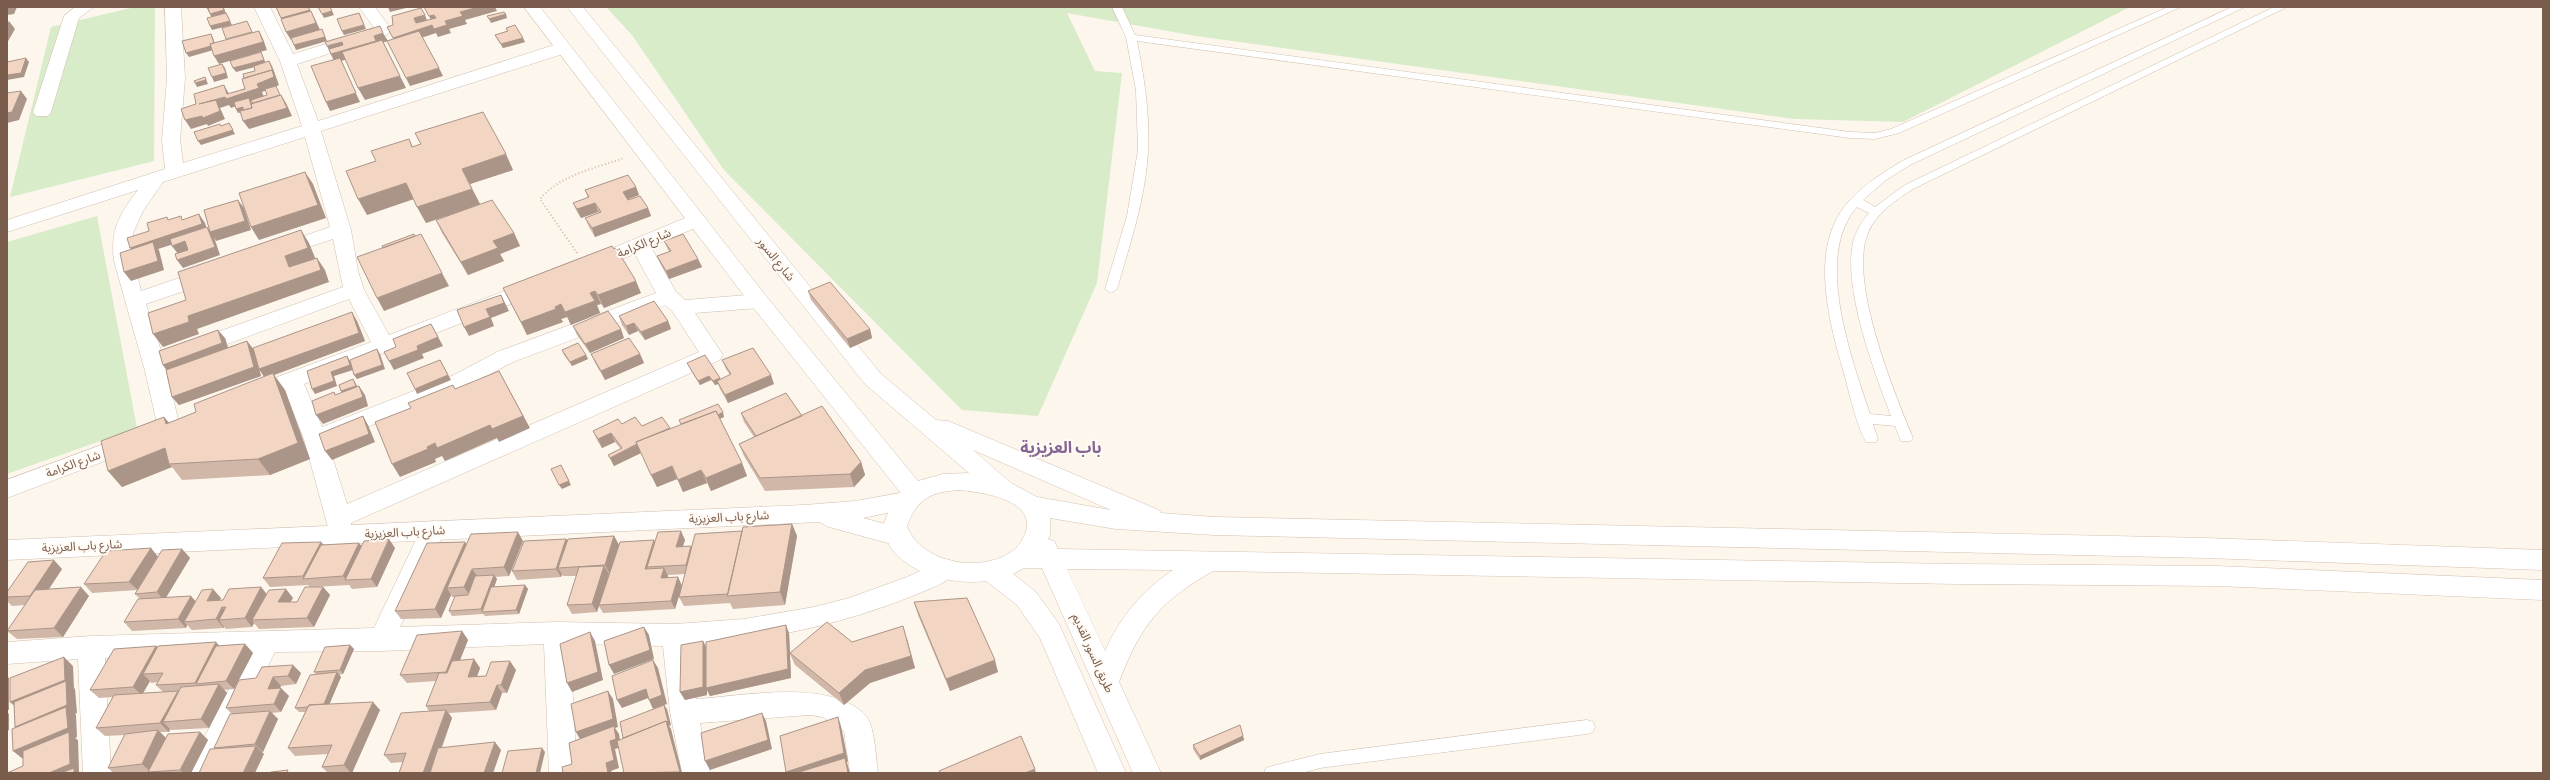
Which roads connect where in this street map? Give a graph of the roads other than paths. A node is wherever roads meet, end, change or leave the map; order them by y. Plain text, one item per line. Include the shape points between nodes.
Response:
1 (86, 7) edge
2 (173, 7) edge
3 (262, 7) edge
4 (368, 7) edge
5 (532, 7) edge
6 (575, 7) edge
7 (1117, 7) edge
8 (2176, 7) edge
9 (2282, 7) edge
10 (2233, 8) edge
11 (2256, 20) junction
12 (1131, 37) junction
13 (563, 48) junction
14 (288, 61) junction
15 (42, 112) dead end
16 (311, 127) junction
17 (166, 174) junction
18 (1855, 202) junction
19 (1876, 212) junction
20 (698, 220) junction
21 (7, 226) edge
22 (341, 230) junction
23 (640, 244) junction
24 (260, 258) edge
25 (230, 268) edge
26 (579, 270) edge
27 (550, 281) edge
28 (1111, 289) dead end
29 (354, 290) junction
30 (134, 301) junction
31 (674, 301) junction
32 (759, 301) junction
33 (384, 346) junction
34 (166, 358) junction
35 (291, 380) junction
36 (234, 403) edge
37 (1865, 418) junction
38 (190, 420) edge
39 (921, 420) junction
40 (1899, 422) junction
41 (156, 433) junction
42 (1906, 438) dead end
43 (1871, 439) dead end
44 (315, 440) junction
45 (7, 488) edge
46 (1002, 488) junction
47 (911, 497) junction
48 (1031, 505) junction
49 (804, 514) junction
50 (1171, 524) junction
51 (340, 526) junction
52 (433, 530) junction
53 (1038, 534) junction
54 (895, 536) junction
55 (7, 550) edge
56 (1022, 558) junction
57 (1050, 559) junction
58 (2543, 560) edge
59 (1207, 562) junction
60 (946, 569) junction
61 (990, 570) junction
62 (2543, 590) edge
63 (556, 633) junction
64 (676, 635) junction
65 (381, 640) junction
66 (267, 641) junction
67 (91, 647) junction
68 (7, 653) edge
69 (1106, 681) junction
70 (684, 712) junction
71 (1587, 727) dead end
72 (97, 773) edge
73 (200, 773) edge
74 (563, 773) edge
75 (696, 773) edge
76 (864, 773) edge
77 (1112, 773) edge
78 (1147, 773) edge
79 (1272, 773) edge

1 - 15 street via 72,16
2 - 17 street via 176,78
3 - 14 street
4 - 14 street via 382,29 381,32
5 - 13 street
6 - 39 street, شارع السور via 861,365 873,379
7 - 12 lane
8 - 12 lane via 1895,131 1875,136 1850,135
9 - 11 lane
10 - 11 lane
10 - 18 lane via 1906,163 1875,183
11 - 19 lane via 1909,187
12 - 28 lane via 1142,90 1143,150 1133,216
13 - 16 street
13 - 20 street
14 - 16 street
16 - 17 street
16 - 22 street
17 - 21 street
17 - 30 street via 130,216 123,232 121,245
18 - 19 lane
18 - 37 lane via 1846,214 1833,242 1830,273 1839,330
19 - 40 lane via 1859,241 1856,258 1881,370
20 - 23 street, شارع الكرامة
20 - 32 street
22 - 24 street
22 - 29 street
23 - 26 street, شارع الكرامة
23 - 31 street
25 - 30 street
27 - 33 street
29 - 33 street
29 - 34 street
30 - 34 street
31 - 32 street
31 - 44 street via 505,357 462,380
31 - 51 street via 712,355
32 - 47 street
33 - 35 street
34 - 41 street
35 - 36 street
35 - 44 street
37 - 40 lane
37 - 43 lane
38 - 41 street, شارع الكرامة
39 - 46 street, شارع السور
39 - 50 street
40 - 42 lane
41 - 45 street, شارع الكرامة
44 - 51 street
46 - 47 street via 974,482 952,481 929,486
46 - 48 street via 1015,493
47 - 49 street, شارع باب العزيزية via 855,510
47 - 54 street via 894,523
48 - 50 street via 1116,520
48 - 53 street via 1038,518
49 - 52 street, شارع باب العزيزية
49 - 54 street, شارع باب العزيزية via 851,523
50 - 58 street via 2183,548
51 - 52 street, شارع باب العزيزية
51 - 55 street, شارع باب العزيزية
52 - 65 street
53 - 56 street
53 - 57 street, طريق السور القديم
54 - 60 street via 902,548 912,555
56 - 57 street
56 - 61 street via 996,571
57 - 59 street
57 - 69 street, طريق السور القديم
59 - 62 street via 2217,576
59 - 69 street via 1182,575 1141,610 1114,656
60 - 61 street via 970,573
60 - 64 street via 921,583 890,595 829,613 765,626
61 - 77 street via 1026,598 1050,632
63 - 64 street
63 - 65 street
63 - 74 street
64 - 70 street
65 - 66 street
66 - 67 street
66 - 73 street
67 - 68 street
67 - 72 street
69 - 78 street, طريق السور القديم
70 - 75 street
70 - 76 street via 810,703 829,706 857,724
71 - 79 lane via 1320,761

